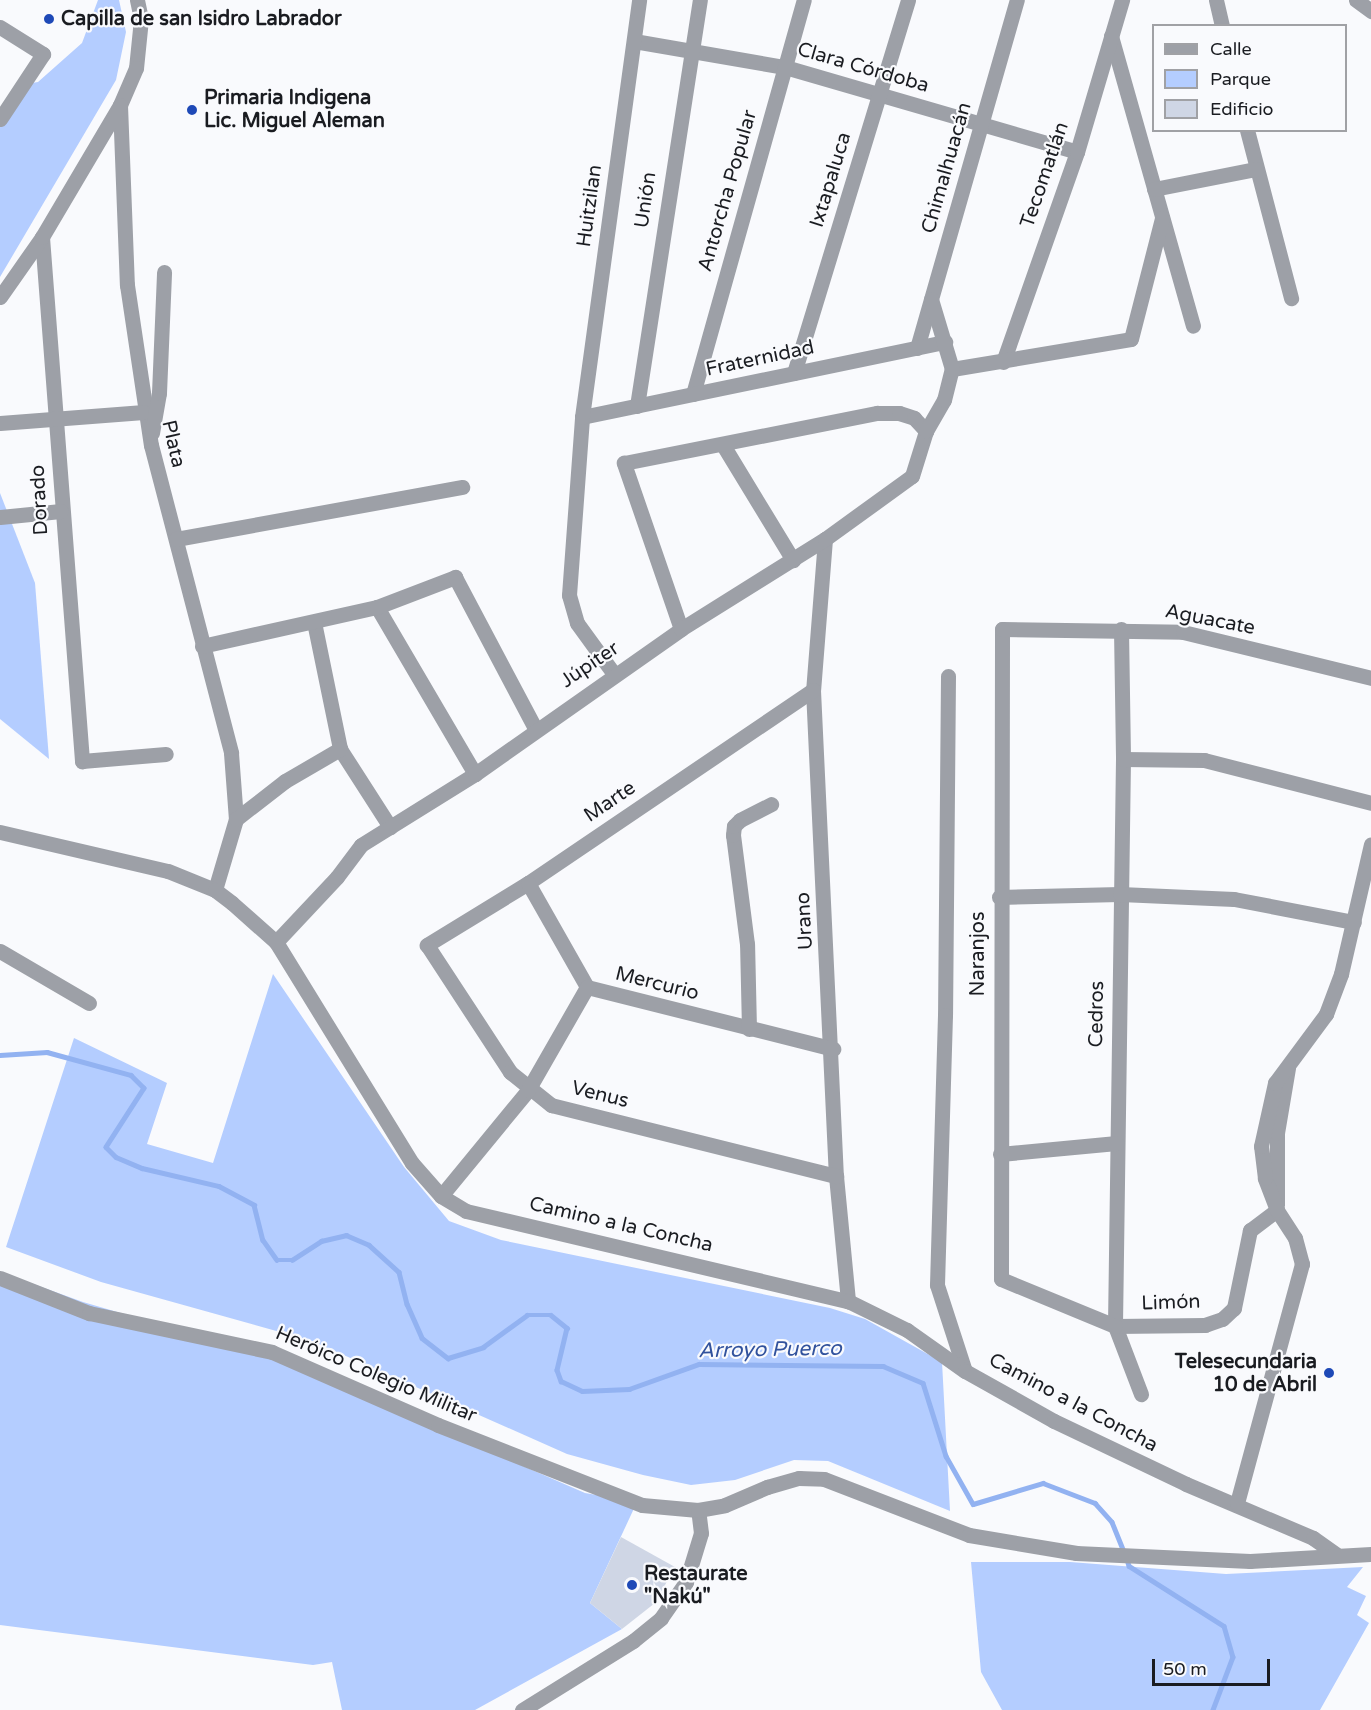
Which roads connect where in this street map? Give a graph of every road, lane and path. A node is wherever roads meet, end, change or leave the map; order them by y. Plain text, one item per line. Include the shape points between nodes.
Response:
1 (137, 0) edge
2 (639, 0) edge
3 (700, 0) edge
4 (804, 0) edge
5 (908, 0) edge
6 (1017, 0) edge
7 (1122, 0) edge
8 (1216, 0) edge
9 (1356, 0) edge
10 (1371, 11) edge
11 (1222, 24) edge
12 (0, 27) edge
13 (1111, 36) junction
14 (634, 41) junction
15 (690, 51) junction
16 (785, 67) junction
17 (879, 94) junction
18 (120, 105) junction
19 (0, 119) edge
20 (982, 124) junction
21 (1247, 132) edge
22 (1077, 152) junction
23 (1256, 169) junction
24 (1154, 189) junction
25 (1162, 218) junction
26 (42, 237) junction
27 (164, 272) dead end
28 (0, 297) edge
29 (1291, 298) dead end
30 (931, 299) junction
31 (1193, 326) dead end
32 (945, 342) junction
33 (917, 348) junction
34 (1003, 362) junction
35 (952, 369) junction
36 (794, 373) junction
37 (693, 394) junction
38 (637, 406) junction
39 (144, 412) junction
40 (582, 417) junction
41 (57, 418) junction
42 (0, 423) edge
43 (926, 431) junction
44 (151, 445) junction
45 (723, 446) junction
46 (462, 487) dead end
47 (61, 511) junction
48 (0, 517) edge
49 (176, 539) junction
50 (825, 539) junction
51 (793, 560) junction
52 (376, 607) junction
53 (314, 622) junction
54 (681, 628) junction
55 (1002, 628) joint
56 (1121, 629) junction
57 (202, 646) junction
58 (614, 674) junction
59 (948, 676) dead end
60 (1371, 678) edge
61 (813, 690) junction
62 (535, 728) junction
63 (340, 749) junction
64 (166, 754) dead end
65 (1123, 759) junction
66 (475, 774) junction
67 (1371, 803) edge
68 (771, 804) dead end
69 (236, 819) junction
70 (390, 827) junction
71 (0, 832) edge
72 (1371, 844) edge
73 (528, 883) junction
74 (215, 890) junction
75 (1120, 894) junction
76 (999, 897) junction
77 (1354, 922) junction
78 (276, 942) junction
79 (428, 945) joint
80 (0, 951) edge
81 (587, 987) junction
82 (89, 1003) dead end
83 (749, 1029) junction
84 (833, 1049) junction
85 (528, 1090) junction
86 (1116, 1143) junction
87 (1000, 1154) junction
88 (836, 1176) junction
89 (441, 1196) junction
90 (1277, 1210) junction
91 (0, 1278) edge
92 (1001, 1279) joint
93 (848, 1301) junction
94 (1115, 1326) junction
95 (965, 1371) junction
96 (1141, 1394) dead end
97 (1237, 1503) junction
98 (698, 1510) junction
99 (1336, 1554) junction
100 (1371, 1554) edge
101 (522, 1710) edge

1 - 18 street, Plata via 141,19 136,68
2 - 14 street, Huitzilan
3 - 15 street, Unión
4 - 16 street, Antorcha Popular
5 - 17 street, Ixtapaluca
6 - 20 street, Chimalhuacán
7 - 13 street, Tecomatlán
8 - 11 street
9 - 10 street
12 - 19 street via 43,54
13 - 22 street, Tecomatlán
13 - 24 street
14 - 15 street, Clara Córdoba
14 - 40 street, Huitzilan
15 - 16 street, Clara Córdoba
15 - 38 street, Unión
16 - 17 street, Clara Córdoba
16 - 37 street, Antorcha Popular
17 - 20 street, Clara Córdoba
17 - 36 street, Ixtapaluca
18 - 26 street
18 - 39 street, Plata via 127,285
20 - 22 street, Clara Córdoba
20 - 30 street, Chimalhuacán
21 - 23 street
22 - 34 street, Tecomatlán
23 - 24 street
23 - 29 street
24 - 25 street
25 - 31 street
25 - 34 street via 1131,339
26 - 28 street
26 - 41 street, Dorado
27 - 44 street via 159,393
30 - 32 street
30 - 33 street, Chimalhuacán
32 - 33 street, Fraternidad
32 - 35 street
33 - 36 street, Fraternidad
34 - 35 street
35 - 43 street, Júpiter via 944,400
36 - 37 street, Fraternidad
37 - 38 street, Fraternidad
38 - 40 street, Fraternidad
39 - 41 street
39 - 44 street, Plata
40 - 58 street, Huitzilan via 569,595 577,624
41 - 42 street
41 - 47 street, Dorado
43 - 45 street via 914,418 877,413
43 - 50 street, Júpiter via 912,476
44 - 49 street, Plata
45 - 51 street
45 - 54 street via 624,463
46 - 49 street
47 - 48 street
47 - 64 street, Dorado via 82,761
49 - 57 street, Plata
50 - 51 street, Júpiter
50 - 61 street, Urano
51 - 54 street, Júpiter
52 - 53 street
52 - 62 street via 455,577
52 - 66 street
53 - 57 street
53 - 63 street
54 - 58 street, Júpiter
55 - 56 street, Aguacate
55 - 76 street, Naranjos
56 - 60 street, Aguacate via 1183,632
56 - 65 street, Cedros
57 - 69 street, Plata via 231,753
58 - 62 street, Júpiter
59 - 95 street via 945,1015 937,1285
61 - 73 street, Marte
61 - 84 street, Urano
62 - 66 street, Júpiter
63 - 69 street via 285,781
63 - 70 street
65 - 67 street via 1204,760
65 - 75 street, Cedros
66 - 70 street, Júpiter
68 - 83 street via 740,820 733,835 747,944
69 - 74 street, Plata
70 - 78 street, Júpiter via 361,845 337,877
71 - 74 street, Camino a la Concha via 168,871
72 - 77 street
73 - 79 street, Marte
73 - 81 street, Mercurio
74 - 78 street, Camino a la Concha
75 - 76 street
75 - 77 street via 1234,899
75 - 86 street, Cedros
76 - 87 street, Naranjos
77 - 90 street via 1326,1014 1275,1083 1261,1146 1265,1178
78 - 89 street, Camino a la Concha via 412,1163
79 - 85 street, Venus via 510,1072
80 - 82 street
81 - 83 street, Mercurio
81 - 85 street
83 - 84 street, Mercurio
84 - 88 street, Urano
85 - 88 street, Venus via 551,1105
85 - 89 street
86 - 87 street
86 - 94 street, Cedros
87 - 92 street, Naranjos
88 - 93 street, Urano
89 - 93 street, Camino a la Concha via 466,1211
90 - 94 street, Limón via 1250,1230 1234,1308 1222,1319 1205,1325
90 - 97 street via 1295,1238 1302,1264
91 - 98 street, Heróico Colegio Militar via 89,1313 272,1352 438,1425 642,1505
92 - 94 street, Limón
93 - 95 street, Camino a la Concha via 907,1330
94 - 96 street, Cedros
95 - 97 street, Camino a la Concha via 1104,1446
97 - 99 street, Camino a la Concha via 1313,1538
98 - 99 street via 725,1505 767,1486 799,1478 824,1479 969,1535 1076,1552 1250,1561
98 - 101 street via 701,1533 686,1582 661,1618 633,1641
99 - 100 street

